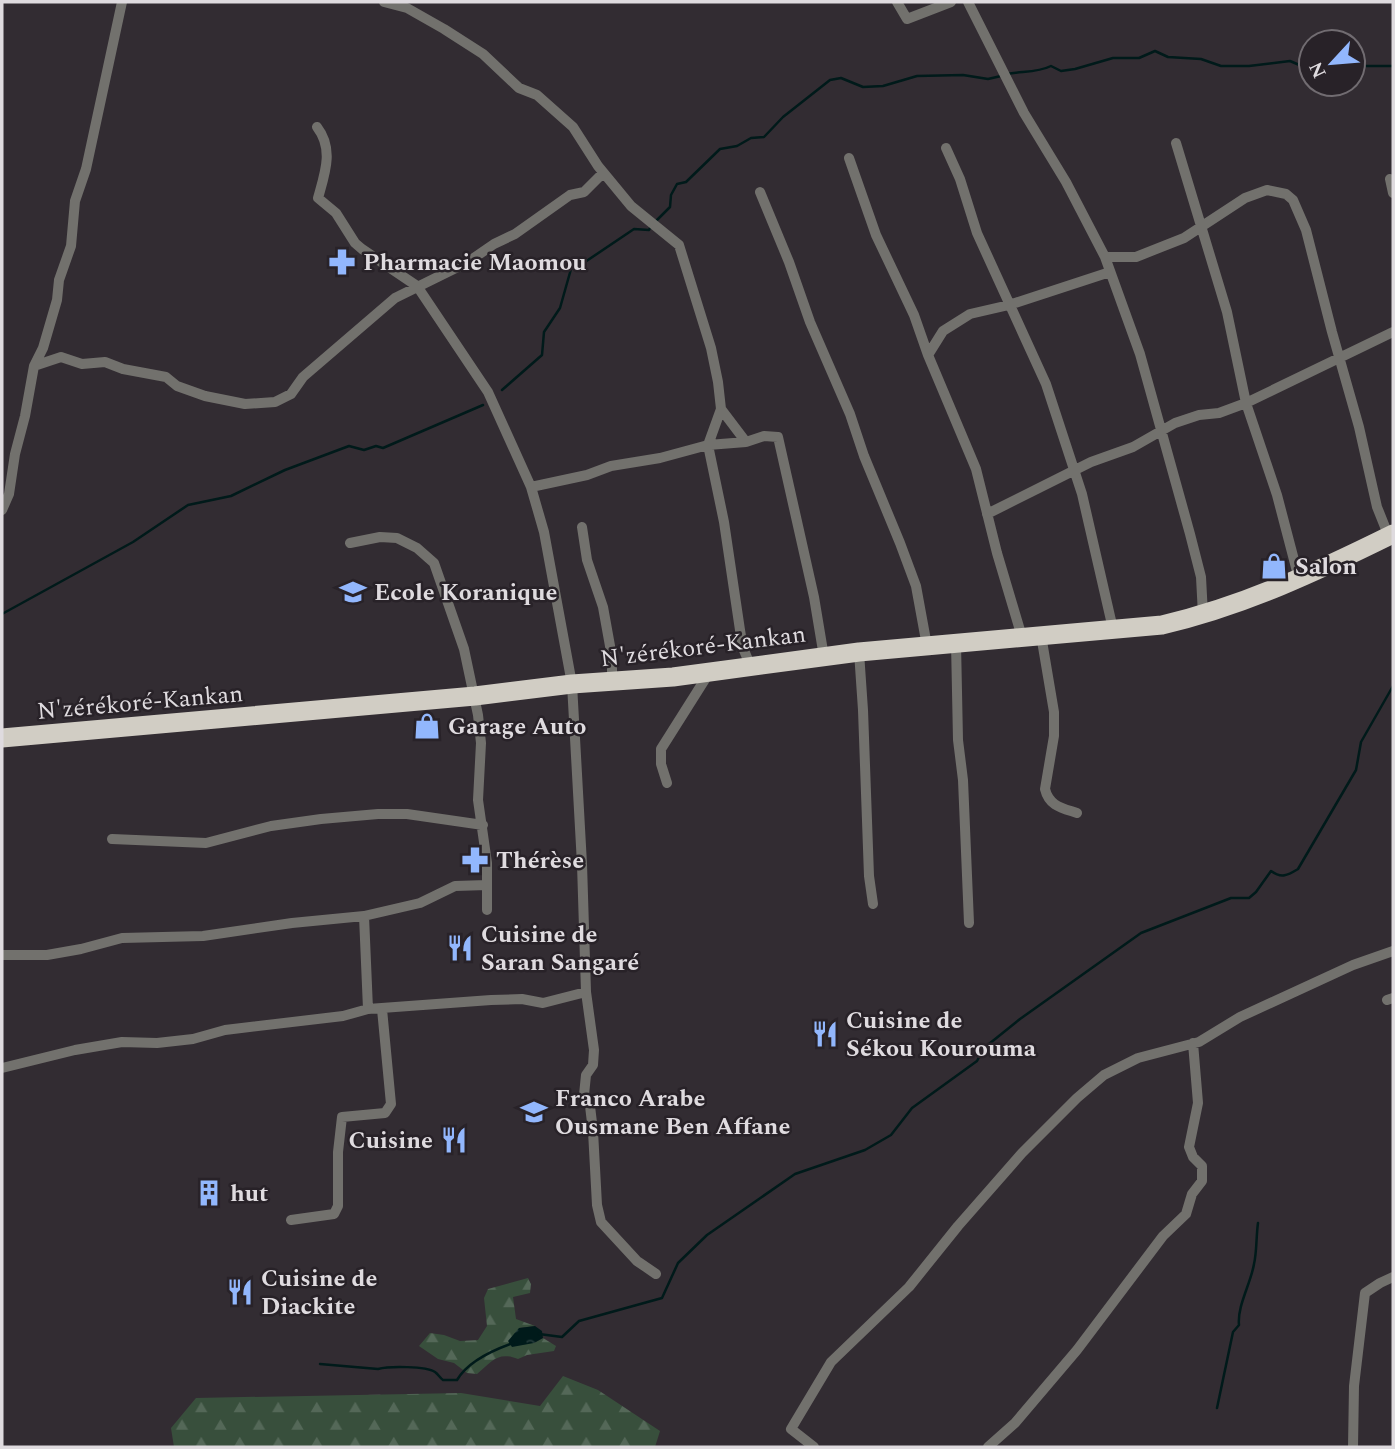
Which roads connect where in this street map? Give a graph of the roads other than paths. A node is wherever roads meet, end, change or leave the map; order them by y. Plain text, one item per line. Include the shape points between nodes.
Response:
1 (122, 2) edge
2 (384, 2) edge
3 (897, 2) edge
4 (951, 2) edge
5 (968, 2) edge
6 (317, 127) dead end
7 (1176, 143) dead end
8 (946, 148) dead end
9 (849, 158) dead end
10 (603, 173) junction
11 (1390, 179) dead end
12 (760, 192) dead end
13 (1393, 193) edge
14 (1202, 228) junction
15 (1105, 257) junction
16 (1110, 272) junction
17 (417, 286) junction
18 (1009, 305) junction
19 (1393, 332) edge
20 (928, 355) junction
21 (1340, 356) junction
22 (34, 366) junction
23 (1246, 403) junction
24 (721, 410) junction
25 (1161, 430) junction
26 (747, 443) junction
27 (708, 445) junction
28 (1074, 470) junction
29 (531, 487) junction
30 (2, 510) edge
31 (987, 514) junction
32 (582, 527) dead end
33 (1391, 535) edge
34 (350, 543) dead end
35 (1299, 579) junction
36 (1203, 615) junction
37 (1113, 629) junction
38 (1032, 636) junction
39 (956, 643) junction
40 (927, 646) junction
41 (859, 652) junction
42 (824, 657) junction
43 (751, 667) junction
44 (709, 673) junction
45 (612, 683) junction
46 (572, 684) junction
47 (475, 696) junction
48 (2, 738) edge
49 (667, 783) dead end
50 (1077, 813) dead end
51 (483, 825) junction
52 (112, 839) dead end
53 (487, 886) junction
54 (873, 904) dead end
55 (487, 910) dead end
56 (364, 916) junction
57 (969, 923) dead end
58 (1393, 951) edge
59 (2, 955) edge
60 (586, 992) junction
61 (368, 1009) junction
62 (382, 1009) junction
63 (1193, 1044) junction
64 (2, 1068) edge
65 (291, 1220) dead end
66 (656, 1273) dead end
67 (1393, 1276) edge
68 (814, 1447) edge
69 (988, 1447) edge
70 (1353, 1447) edge

1 - 22 street via 75,201 71,246
2 - 10 street via 407,8 444,29 483,54 519,88 537,94 573,127
3 - 4 street via 907,19
5 - 15 street
6 - 17 street via 326,139 326,167 318,198 336,214 355,243
7 - 14 street
8 - 18 street
9 - 20 street
10 - 17 street via 584,192 570,195 515,234
10 - 24 street via 631,206 679,245 711,348
11 - 13 street
12 - 40 street via 916,586
14 - 15 street via 1136,257
14 - 21 street via 1245,198 1267,190 1293,200 1306,230
14 - 23 street via 1227,312
15 - 16 street
16 - 18 street
16 - 25 street
17 - 22 street via 395,298 303,377 291,394 275,402 246,404 205,396 166,377 105,362 82,364 61,357
17 - 29 street via 488,392
18 - 20 street via 970,314 943,331
18 - 28 street via 1046,384
19 - 21 street
20 - 31 street via 976,469
21 - 23 street
21 - 33 street via 1377,507
22 - 30 street
23 - 25 street
23 - 35 street
24 - 26 street
24 - 27 street
25 - 28 street via 1133,447
25 - 36 street via 1200,577
26 - 27 street
26 - 42 street via 764,436 778,437
27 - 29 street
27 - 43 street via 743,648
28 - 31 street
28 - 37 street
29 - 46 street via 544,532
31 - 38 street
32 - 45 street via 587,560 603,607
33 - 35 highway, N'zérékoré-Kankan
34 - 47 street via 397,538 434,563
35 - 36 highway, N'zérékoré-Kankan
36 - 37 highway, N'zérékoré-Kankan via 1162,625
37 - 38 highway, N'zérékoré-Kankan
38 - 39 highway, N'zérékoré-Kankan
38 - 50 street via 1054,712 1047,798 1055,806
39 - 40 highway, N'zérékoré-Kankan
39 - 57 street
40 - 41 highway, N'zérékoré-Kankan
41 - 42 highway, N'zérékoré-Kankan
41 - 54 street
42 - 43 highway, N'zérékoré-Kankan
43 - 44 highway, N'zérékoré-Kankan
44 - 45 highway, N'zérékoré-Kankan
44 - 49 street via 660,749
45 - 46 highway, N'zérékoré-Kankan
46 - 47 highway, N'zérékoré-Kankan
46 - 60 street
47 - 48 highway, N'zérékoré-Kankan
47 - 51 street
51 - 52 street via 379,814 271,826 206,843
51 - 53 street
53 - 55 street
53 - 56 street via 455,886 420,903
56 - 59 street via 203,936 122,938 47,955
56 - 61 street
58 - 63 street via 1240,1017
60 - 62 street via 543,1003 491,1000
60 - 66 street via 594,1050 583,1095 590,1106 600,1222 637,1261
61 - 62 street
61 - 64 street via 193,1039 110,1044
62 - 65 street via 391,1104 385,1113 341,1116 338,1206 334,1214
63 - 68 street via 1138,1058 1104,1075 1023,1153 909,1287 831,1362 791,1429
63 - 69 street via 1198,1103 1189,1147 1202,1166 1202,1181 1186,1214 1163,1236 1015,1423
67 - 70 street via 1366,1293 1354,1385

